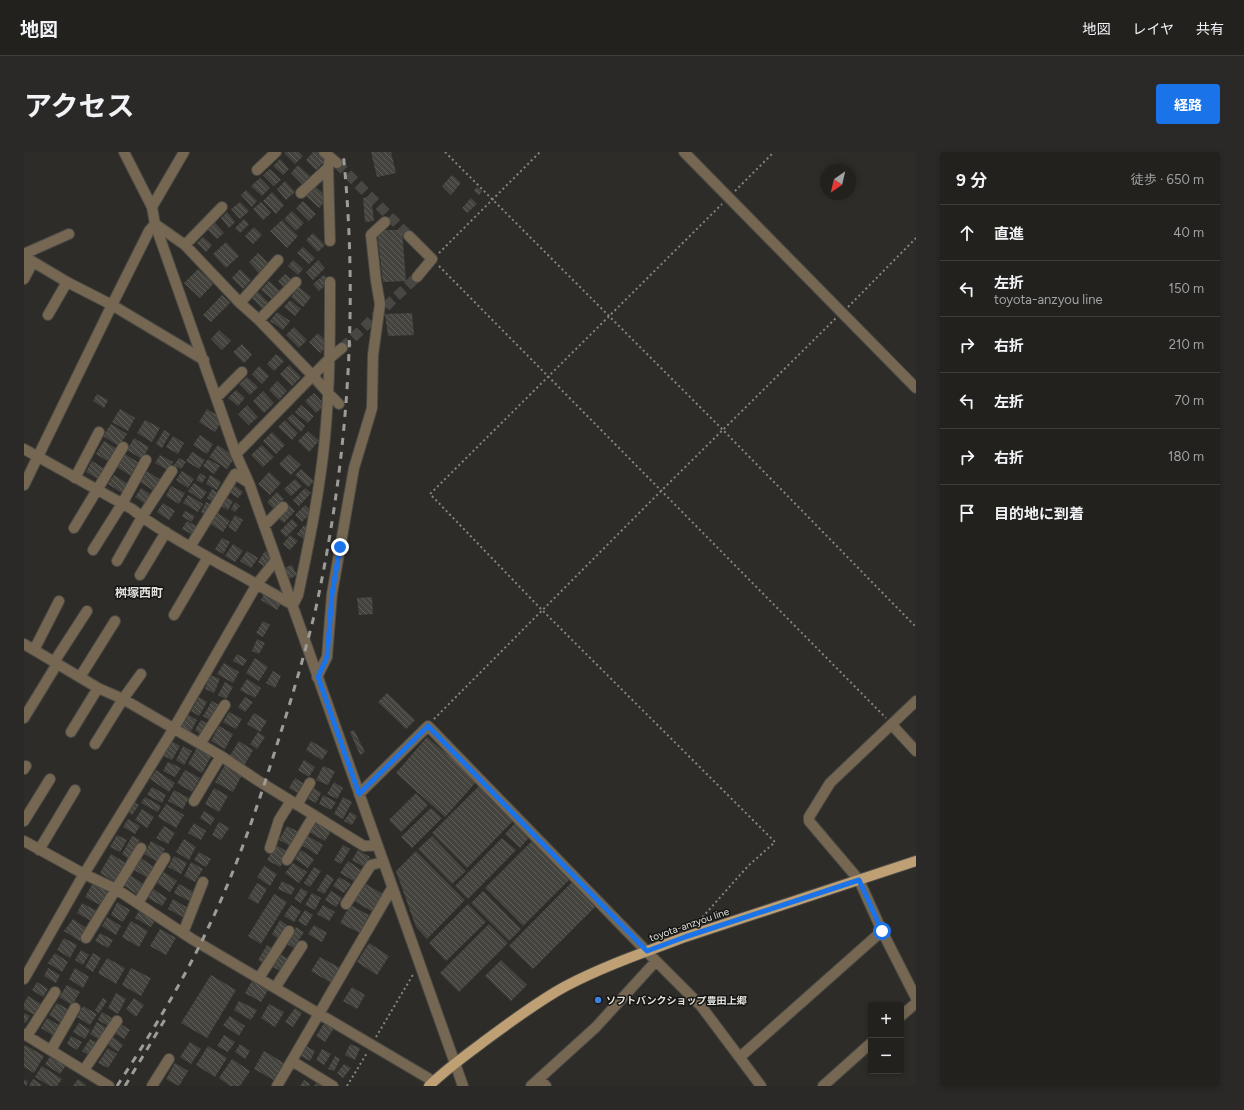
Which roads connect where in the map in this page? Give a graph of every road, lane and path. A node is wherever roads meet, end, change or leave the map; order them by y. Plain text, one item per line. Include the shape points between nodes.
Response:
1 (124, 152) edge
2 (184, 152) edge
3 (276, 152) edge
4 (445, 152) edge
5 (540, 152) edge
6 (684, 152) edge
7 (774, 152) edge
8 (330, 160) edge
9 (257, 170) dead end
10 (301, 193) dead end
11 (729, 198) junction
12 (493, 199) junction
13 (222, 207) dead end
14 (152, 208) junction
15 (385, 222) dead end
16 (155, 224) junction
17 (69, 234) dead end
18 (410, 236) tunnel mouth
19 (916, 238) edge
20 (330, 241) dead end
21 (185, 245) junction
22 (27, 257) edge
23 (278, 260) dead end
24 (432, 260) junction
25 (417, 277) tunnel mouth
26 (24, 279) edge
27 (67, 282) junction
28 (296, 282) dead end
29 (330, 282) dead end
30 (240, 303) junction
31 (112, 305) junction
32 (842, 313) junction
33 (48, 315) dead end
34 (609, 316) junction
35 (259, 320) junction
36 (342, 348) tunnel mouth
37 (330, 358) junction
38 (204, 360) junction
39 (242, 372) dead end
40 (313, 376) junction
41 (548, 377) junction
42 (916, 388) edge
43 (328, 393) junction
44 (217, 397) junction
45 (339, 404) dead end
46 (723, 430) junction
47 (99, 432) dead end
48 (123, 447) dead end
49 (24, 449) edge
50 (236, 454) junction
51 (38, 458) junction
52 (146, 460) dead end
53 (172, 471) dead end
54 (75, 478) junction
55 (249, 483) junction
56 (24, 485) edge
57 (96, 490) junction
58 (661, 491) junction
59 (122, 504) junction
60 (283, 507) dead end
61 (142, 517) junction
62 (264, 526) junction
63 (74, 528) dead end
64 (166, 532) junction
65 (190, 547) junction
66 (93, 550) dead end
67 (208, 557) junction
68 (276, 560) junction
69 (117, 561) dead end
70 (140, 574) dead end
71 (258, 584) junction
72 (59, 601) dead end
73 (293, 606) junction
74 (542, 610) junction
75 (87, 611) dead end
76 (174, 615) dead end
77 (115, 621) dead end
78 (916, 627) edge
79 (24, 644) edge
80 (34, 650) junction
81 (56, 663) junction
82 (141, 674) dead end
83 (80, 677) junction
84 (318, 677) junction
85 (98, 688) junction
86 (123, 699) junction
87 (916, 701) edge
88 (225, 705) dead end
89 (24, 718) edge
90 (892, 724) junction
91 (428, 726) junction
92 (174, 728) junction
93 (71, 732) dead end
94 (95, 744) dead end
95 (200, 744) junction
96 (916, 751) edge
97 (221, 756) junction
98 (50, 779) dead end
99 (310, 783) dead end
100 (75, 790) dead end
101 (359, 794) junction
102 (194, 801) dead end
103 (294, 803) junction
104 (314, 815) junction
105 (24, 821) edge
106 (24, 841) edge
107 (377, 845) junction
108 (141, 848) dead end
109 (270, 848) dead end
110 (39, 850) junction
111 (166, 858) dead end
112 (287, 860) dead end
113 (916, 860) edge
114 (383, 862) junction
115 (84, 874) junction
116 (859, 880) junction
117 (203, 882) dead end
118 (116, 888) junction
119 (392, 888) junction
120 (138, 903) junction
121 (346, 904) dead end
122 (695, 925) dead end
123 (289, 931) dead end
124 (882, 931) junction
125 (183, 933) junction
126 (86, 938) dead end
127 (302, 946) dead end
128 (647, 951) junction
129 (656, 961) junction
130 (414, 973) dead end
131 (259, 978) junction
132 (24, 979) edge
133 (275, 988) junction
134 (55, 992) dead end
135 (916, 998) edge
136 (916, 1003) edge
137 (75, 1008) dead end
138 (904, 1013) edge
139 (319, 1014) junction
140 (117, 1021) dead end
141 (26, 1035) edge
142 (371, 1046) junction
143 (868, 1046) edge
144 (51, 1050) junction
145 (740, 1057) junction
146 (169, 1059) dead end
147 (292, 1061) junction
148 (455, 1063) junction
149 (84, 1070) junction
150 (93, 1082) edge
151 (543, 1082) edge
152 (431, 1084) edge
153 (109, 1086) edge
154 (152, 1086) edge
155 (277, 1086) edge
156 (333, 1086) edge
157 (347, 1086) edge
158 (463, 1086) edge
159 (532, 1086) edge
160 (761, 1086) edge
161 (823, 1086) edge

1 - 14 street
2 - 14 street
3 - 9 street
4 - 12 path
5 - 12 path
6 - 11 street
7 - 11 path
8 - 10 street
8 - 20 street
11 - 32 street
11 - 34 path
12 - 24 path
12 - 34 path
13 - 21 street
14 - 16 street
15 - 84 street via 371,235 380,304 372,355 372,408 354,468 332,594 327,657
16 - 21 street
16 - 31 street via 149,231
16 - 38 street
17 - 22 street
18 - 24 street
19 - 32 path
21 - 30 street
22 - 26 street
22 - 27 street
23 - 30 street
24 - 25 street
24 - 41 path
27 - 31 street
27 - 33 street
28 - 35 street
29 - 37 street
30 - 35 street
31 - 38 street
31 - 51 street
32 - 42 street
32 - 46 path
34 - 41 path
34 - 46 path
35 - 40 street
36 - 37 street
37 - 40 street
37 - 43 street
38 - 44 street
39 - 44 street
40 - 43 street
40 - 50 street
41 - 58 path
41 - 74 path via 430,494
43 - 45 street
43 - 73 street via 325,438 312,527 298,595
44 - 50 street
46 - 58 path
46 - 78 path
47 - 54 street
48 - 57 street
49 - 51 street
50 - 55 street
51 - 54 street
51 - 56 street
52 - 59 street
53 - 61 street
54 - 57 street
55 - 62 street
55 - 65 street via 235,474
57 - 59 street
57 - 63 street
58 - 74 path
58 - 90 path
59 - 61 street
59 - 66 street
60 - 62 street
61 - 64 street
61 - 69 street
62 - 68 street
64 - 65 street
64 - 70 street
65 - 67 street
67 - 71 street
67 - 76 street
68 - 71 street
68 - 73 street
71 - 73 street
71 - 92 street via 198,694
72 - 80 street
73 - 84 street
74 - 91 path
74 - 122 path via 775,842 748,866
75 - 81 street
77 - 83 street
79 - 80 street
80 - 81 street
81 - 83 street
81 - 89 street
82 - 86 street
83 - 85 street
84 - 101 street
85 - 86 street
85 - 93 street
86 - 92 street
86 - 94 street
87 - 90 street
88 - 95 street
90 - 96 street
90 - 116 street via 830,783 809,817 809,821
91 - 101 street
91 - 128 street
92 - 95 street
92 - 115 street
95 - 97 street
97 - 102 street
97 - 103 street
98 - 105 street
99 - 103 street
100 - 110 street
101 - 107 street
103 - 104 street
103 - 109 street via 279,820
104 - 107 street via 364,846
104 - 112 street
106 - 110 street
107 - 114 street
108 - 118 street
110 - 115 street
111 - 120 street
113 - 116 main road, toyota-anzyou line
114 - 119 street
114 - 121 street via 371,865
115 - 118 street
115 - 132 street
116 - 124 street
116 - 128 main road, toyota-anzyou line
117 - 125 street
118 - 120 street
118 - 126 street
119 - 139 street
119 - 148 street
120 - 125 street
123 - 131 street
124 - 135 street
124 - 145 street
125 - 131 street
127 - 133 street
128 - 129 street
128 - 148 main road, toyota-anzyou line via 566,986 524,1012
129 - 145 street via 701,1006
129 - 151 street
130 - 142 path
131 - 133 street
133 - 139 street
134 - 141 street
136 - 138 street
137 - 144 street
139 - 142 street
139 - 147 street
140 - 149 street
141 - 144 street
142 - 152 street
142 - 157 path
143 - 161 street
144 - 149 street
145 - 160 street
146 - 154 street
147 - 155 street
147 - 156 street
148 - 152 main road, toyota-anzyou line
148 - 158 street
149 - 150 street
150 - 153 street
151 - 159 street

